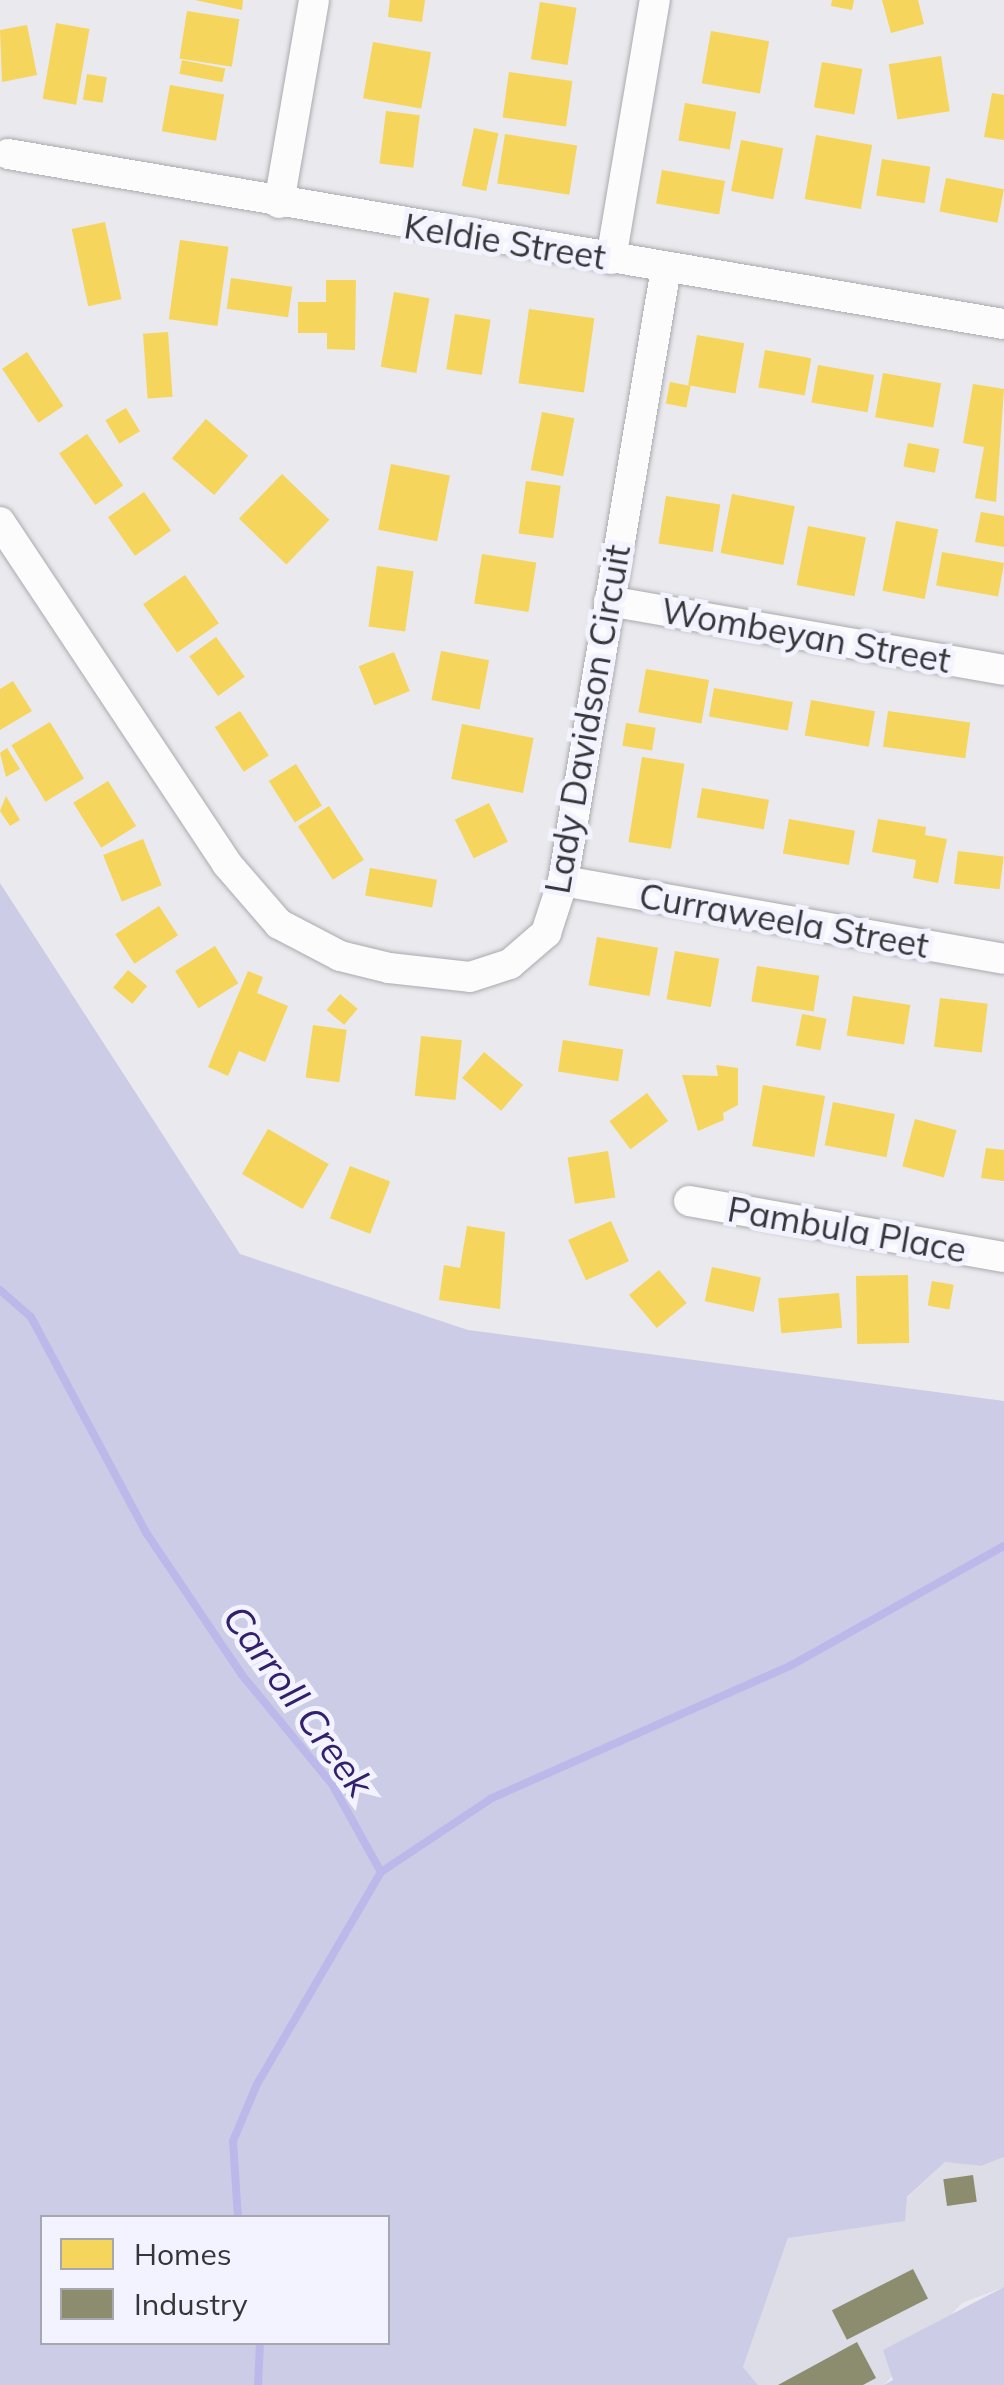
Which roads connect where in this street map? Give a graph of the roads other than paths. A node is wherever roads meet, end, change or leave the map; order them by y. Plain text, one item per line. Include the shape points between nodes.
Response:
1 (314, 0) edge
2 (655, 0) edge
3 (8, 154) dead end
4 (279, 203) junction
5 (611, 258) junction
6 (666, 268) junction
7 (1004, 324) edge
8 (0, 522) edge
9 (609, 601) junction
10 (1004, 670) edge
11 (564, 881) junction
12 (1004, 959) edge
13 (689, 1200) dead end
14 (1004, 1257) edge

1 - 4 street
2 - 5 street
3 - 4 street, Keldie Street
4 - 5 street, Keldie Street
5 - 6 street, Keldie Street
6 - 7 street, Keldie Street
6 - 9 street, Lady Davidson Circuit
8 - 11 street, Lady Davidson Circuit via 226,864 279,924 340,956 470,977 510,964 546,933
9 - 10 street, Wombeyan Street
9 - 11 street, Lady Davidson Circuit
11 - 12 street, Curraweela Street
13 - 14 street, Pambula Place

